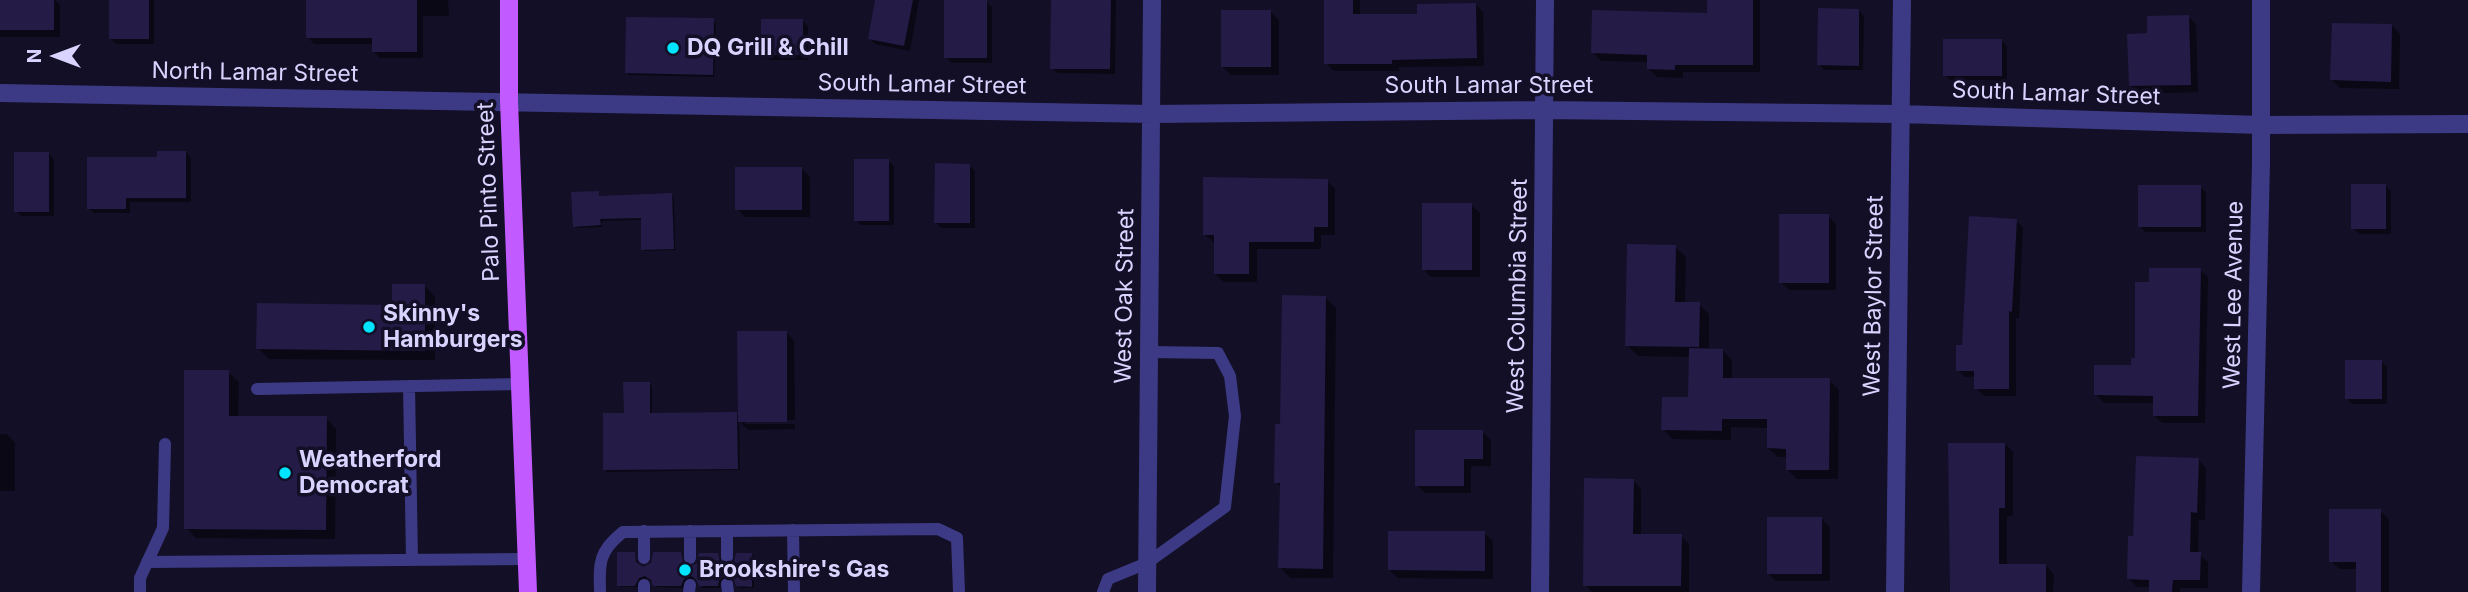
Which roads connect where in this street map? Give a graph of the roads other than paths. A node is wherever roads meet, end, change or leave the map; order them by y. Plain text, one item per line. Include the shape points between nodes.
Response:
1 (509, 0) edge
2 (1152, 0) edge
3 (1545, 0) edge
4 (1902, 0) edge
5 (2261, 0) edge
6 (0, 93) edge
7 (509, 101) junction
8 (1544, 110) junction
9 (1152, 114) junction
10 (1900, 114) junction
11 (2468, 124) edge
12 (2261, 125) junction
13 (1149, 352) junction
14 (521, 384) junction
15 (409, 386) junction
16 (257, 389) dead end
17 (166, 444) dead end
18 (793, 530) junction
19 (644, 531) junction
20 (690, 531) junction
21 (727, 531) junction
22 (727, 557) dead end
23 (644, 558) dead end
24 (690, 558) dead end
25 (527, 559) junction
26 (412, 560) junction
27 (147, 562) junction
28 (1147, 563) junction
29 (140, 592) edge
30 (528, 592) edge
31 (600, 592) edge
32 (794, 592) edge
33 (959, 592) edge
34 (1102, 592) edge
35 (1147, 592) edge
36 (1540, 592) edge
37 (1895, 592) edge
38 (2251, 592) edge

1 - 7 main road, Palo Pinto Street
2 - 9 street, West Oak Street
3 - 8 street, West Columbia Street
4 - 10 street, West Baylor Street
5 - 12 street, West Lee Avenue
6 - 7 street, North Lamar Street
7 - 9 street, South Lamar Street
7 - 14 main road, Palo Pinto Street
8 - 9 street, South Lamar Street
8 - 10 street, South Lamar Street
8 - 36 street, West Columbia Street
9 - 13 street, West Oak Street
10 - 12 street, South Lamar Street
10 - 37 street, West Baylor Street
11 - 12 street, South Lamar Street
12 - 38 street, West Lee Avenue
13 - 28 street, West Oak Street
13 - 28 lane via 1218,353 1230,376 1235,416 1225,507
14 - 15 lane
14 - 25 main road, Palo Pinto Street
15 - 16 lane
15 - 26 lane
17 - 27 lane via 163,528
18 - 21 lane
18 - 32 lane
18 - 33 lane via 938,529 957,538
19 - 20 lane
19 - 23 lane
19 - 31 lane via 624,532 609,543 599,562
20 - 21 lane
20 - 24 lane
21 - 22 lane
25 - 26 lane
25 - 30 main road, Palo Pinto Street
26 - 27 lane
27 - 29 lane
28 - 34 lane via 1108,579
28 - 35 street, West Oak Street

